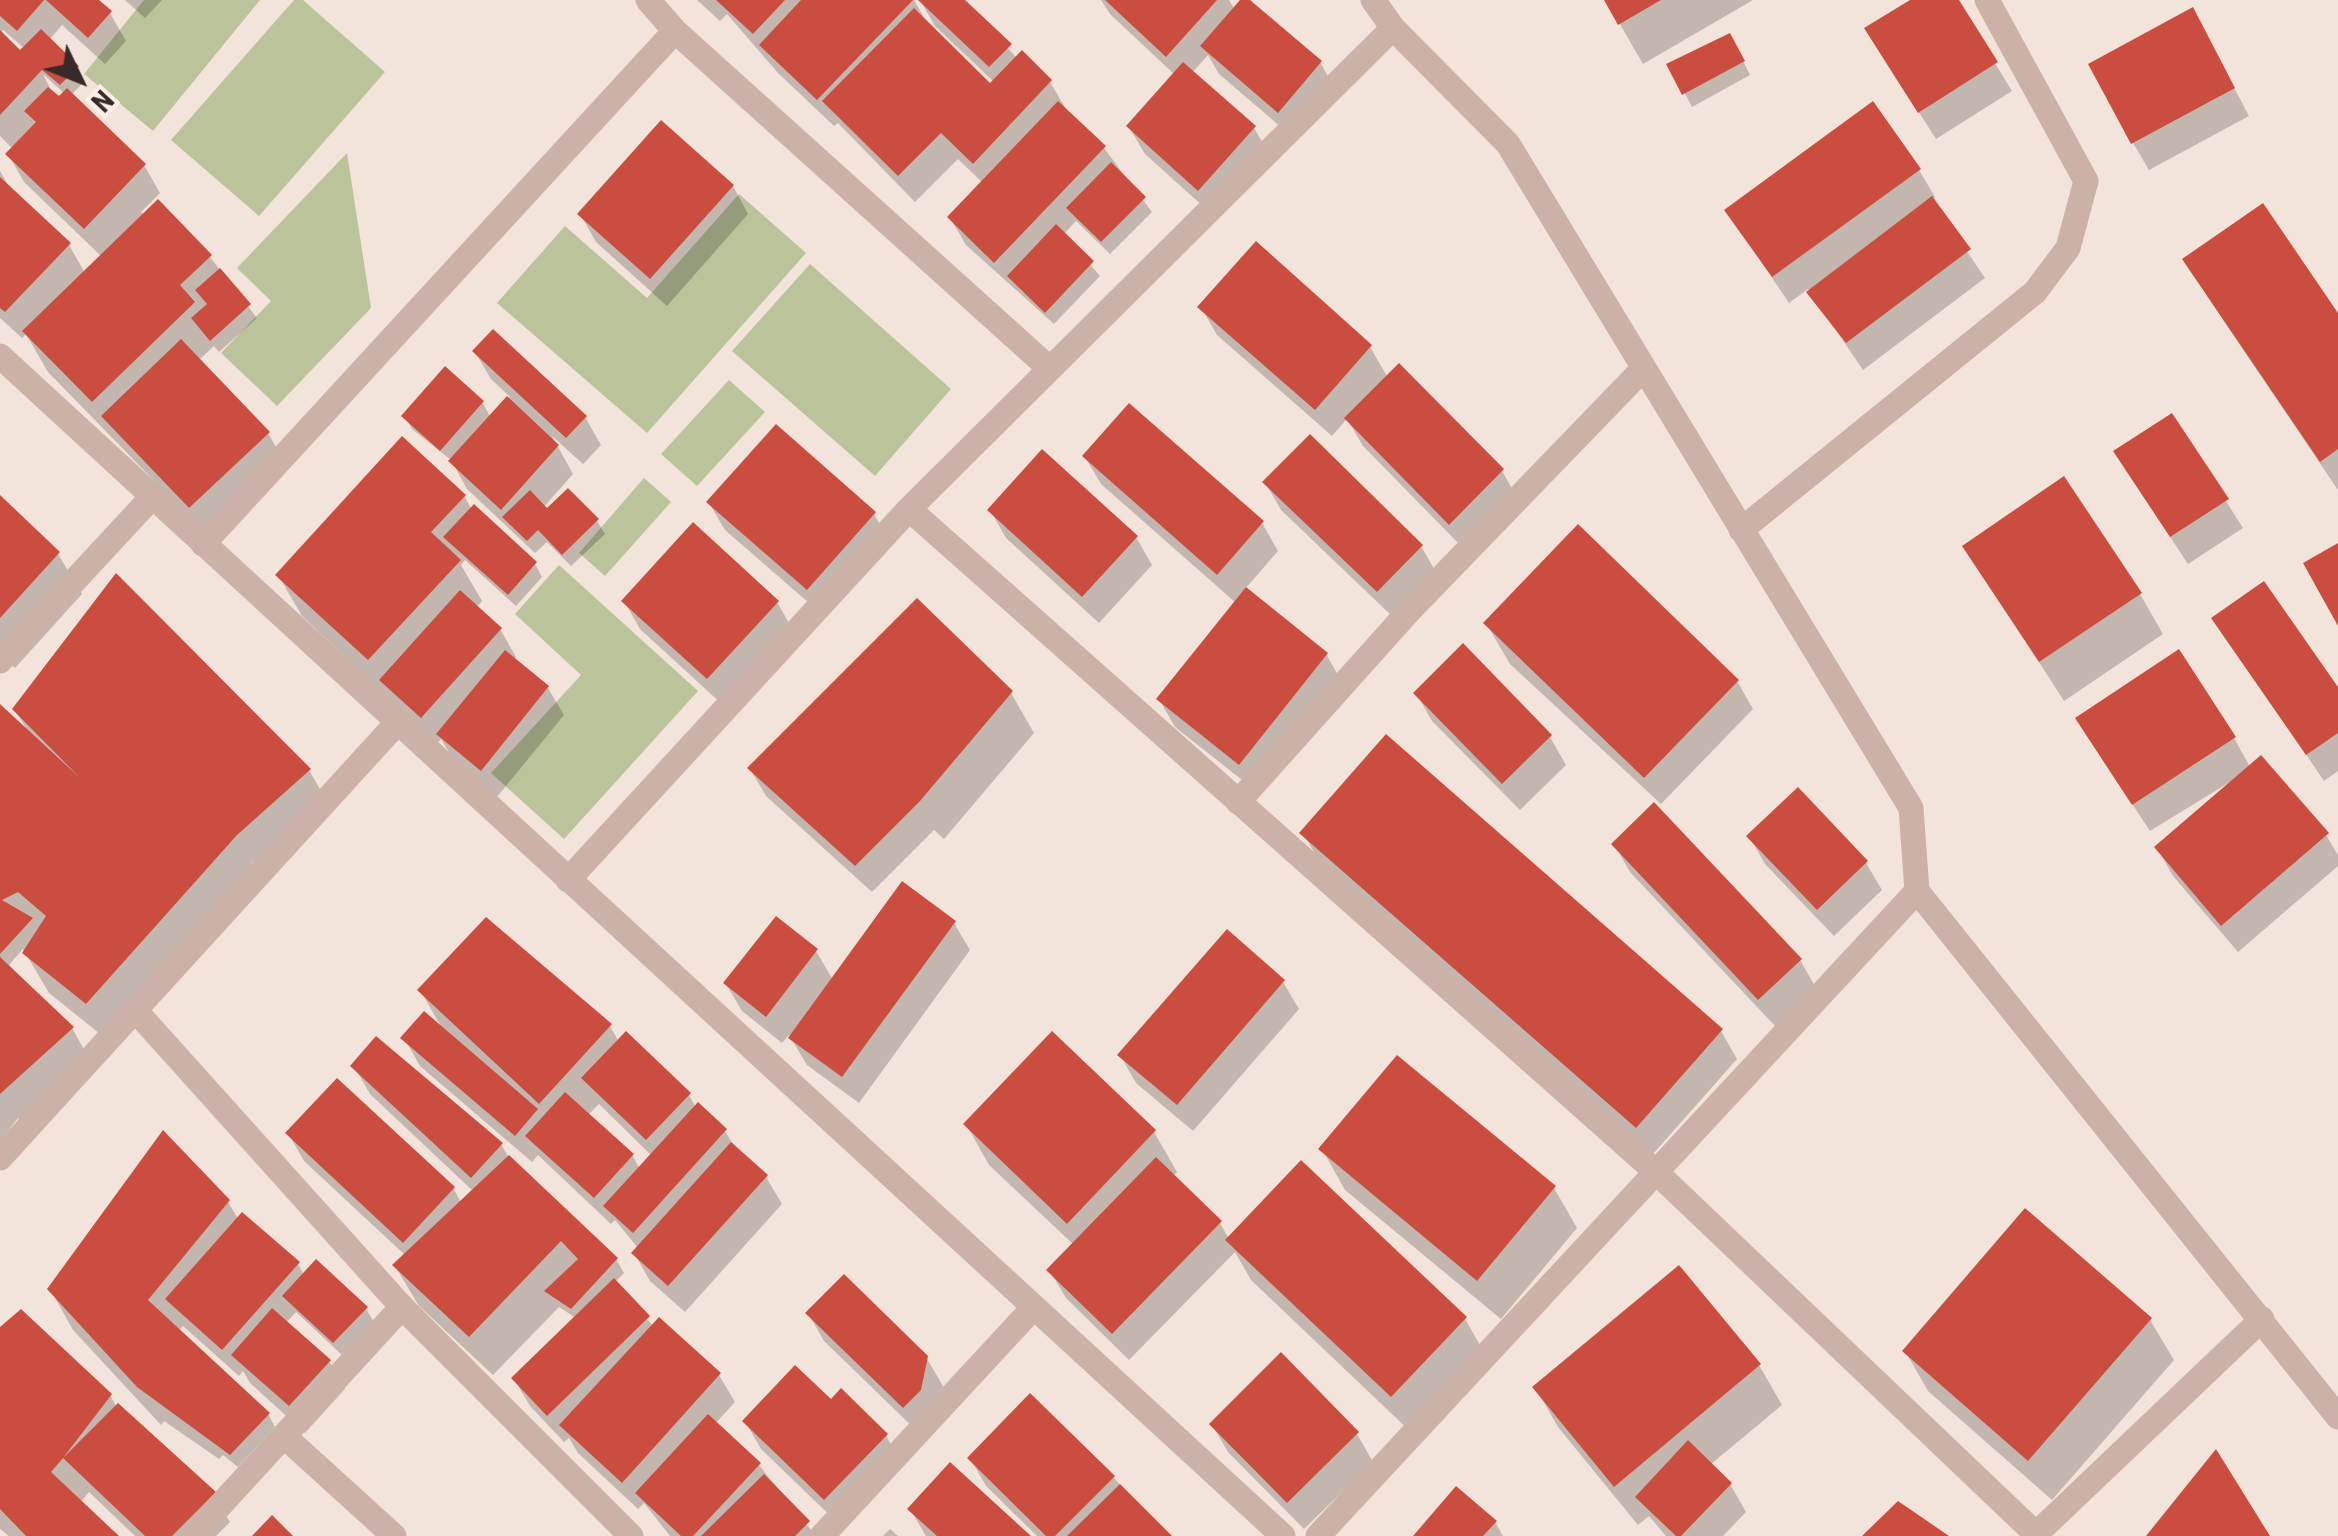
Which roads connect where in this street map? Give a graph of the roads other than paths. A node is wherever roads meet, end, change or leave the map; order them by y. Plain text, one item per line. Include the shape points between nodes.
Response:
1 (648, 0) edge
2 (1373, 0) edge
3 (1988, 0) edge
4 (1392, 28) junction
5 (675, 31) junction
6 (0, 356) edge
7 (1048, 368) junction
8 (1643, 369) junction
9 (152, 497) junction
10 (909, 510) junction
11 (1741, 530) junction
12 (204, 544) junction
13 (0, 661) edge
14 (397, 723) junction
15 (1238, 802) junction
16 (568, 880) junction
17 (1917, 891) junction
18 (134, 1010) junction
19 (0, 1158) edge
20 (1656, 1172) junction
21 (402, 1307) junction
22 (1034, 1307) junction
23 (2262, 1319) junction
24 (2338, 1417) edge
25 (284, 1436) junction
26 (2037, 1535) edge
27 (192, 1536) edge
28 (394, 1536) edge
29 (631, 1536) edge
30 (822, 1536) edge
31 (1283, 1536) edge
32 (1318, 1536) edge

1 - 5 street
2 - 4 street
3 - 11 street via 2086,180 2068,248 2035,292
4 - 7 street
4 - 8 street via 1508,144
5 - 7 street
5 - 12 street
6 - 9 street
7 - 10 street
8 - 11 street
8 - 15 street via 1410,610
9 - 12 street
9 - 13 street
10 - 15 street
10 - 16 street
11 - 17 street via 1911,808
12 - 14 street
14 - 16 street
14 - 18 street
15 - 20 street
16 - 22 street
17 - 20 street
17 - 23 street
18 - 19 street
18 - 21 street
20 - 26 street
20 - 32 street
21 - 25 street
21 - 29 street
22 - 30 street
22 - 31 street
23 - 24 street
23 - 26 street
25 - 27 street
25 - 28 street

